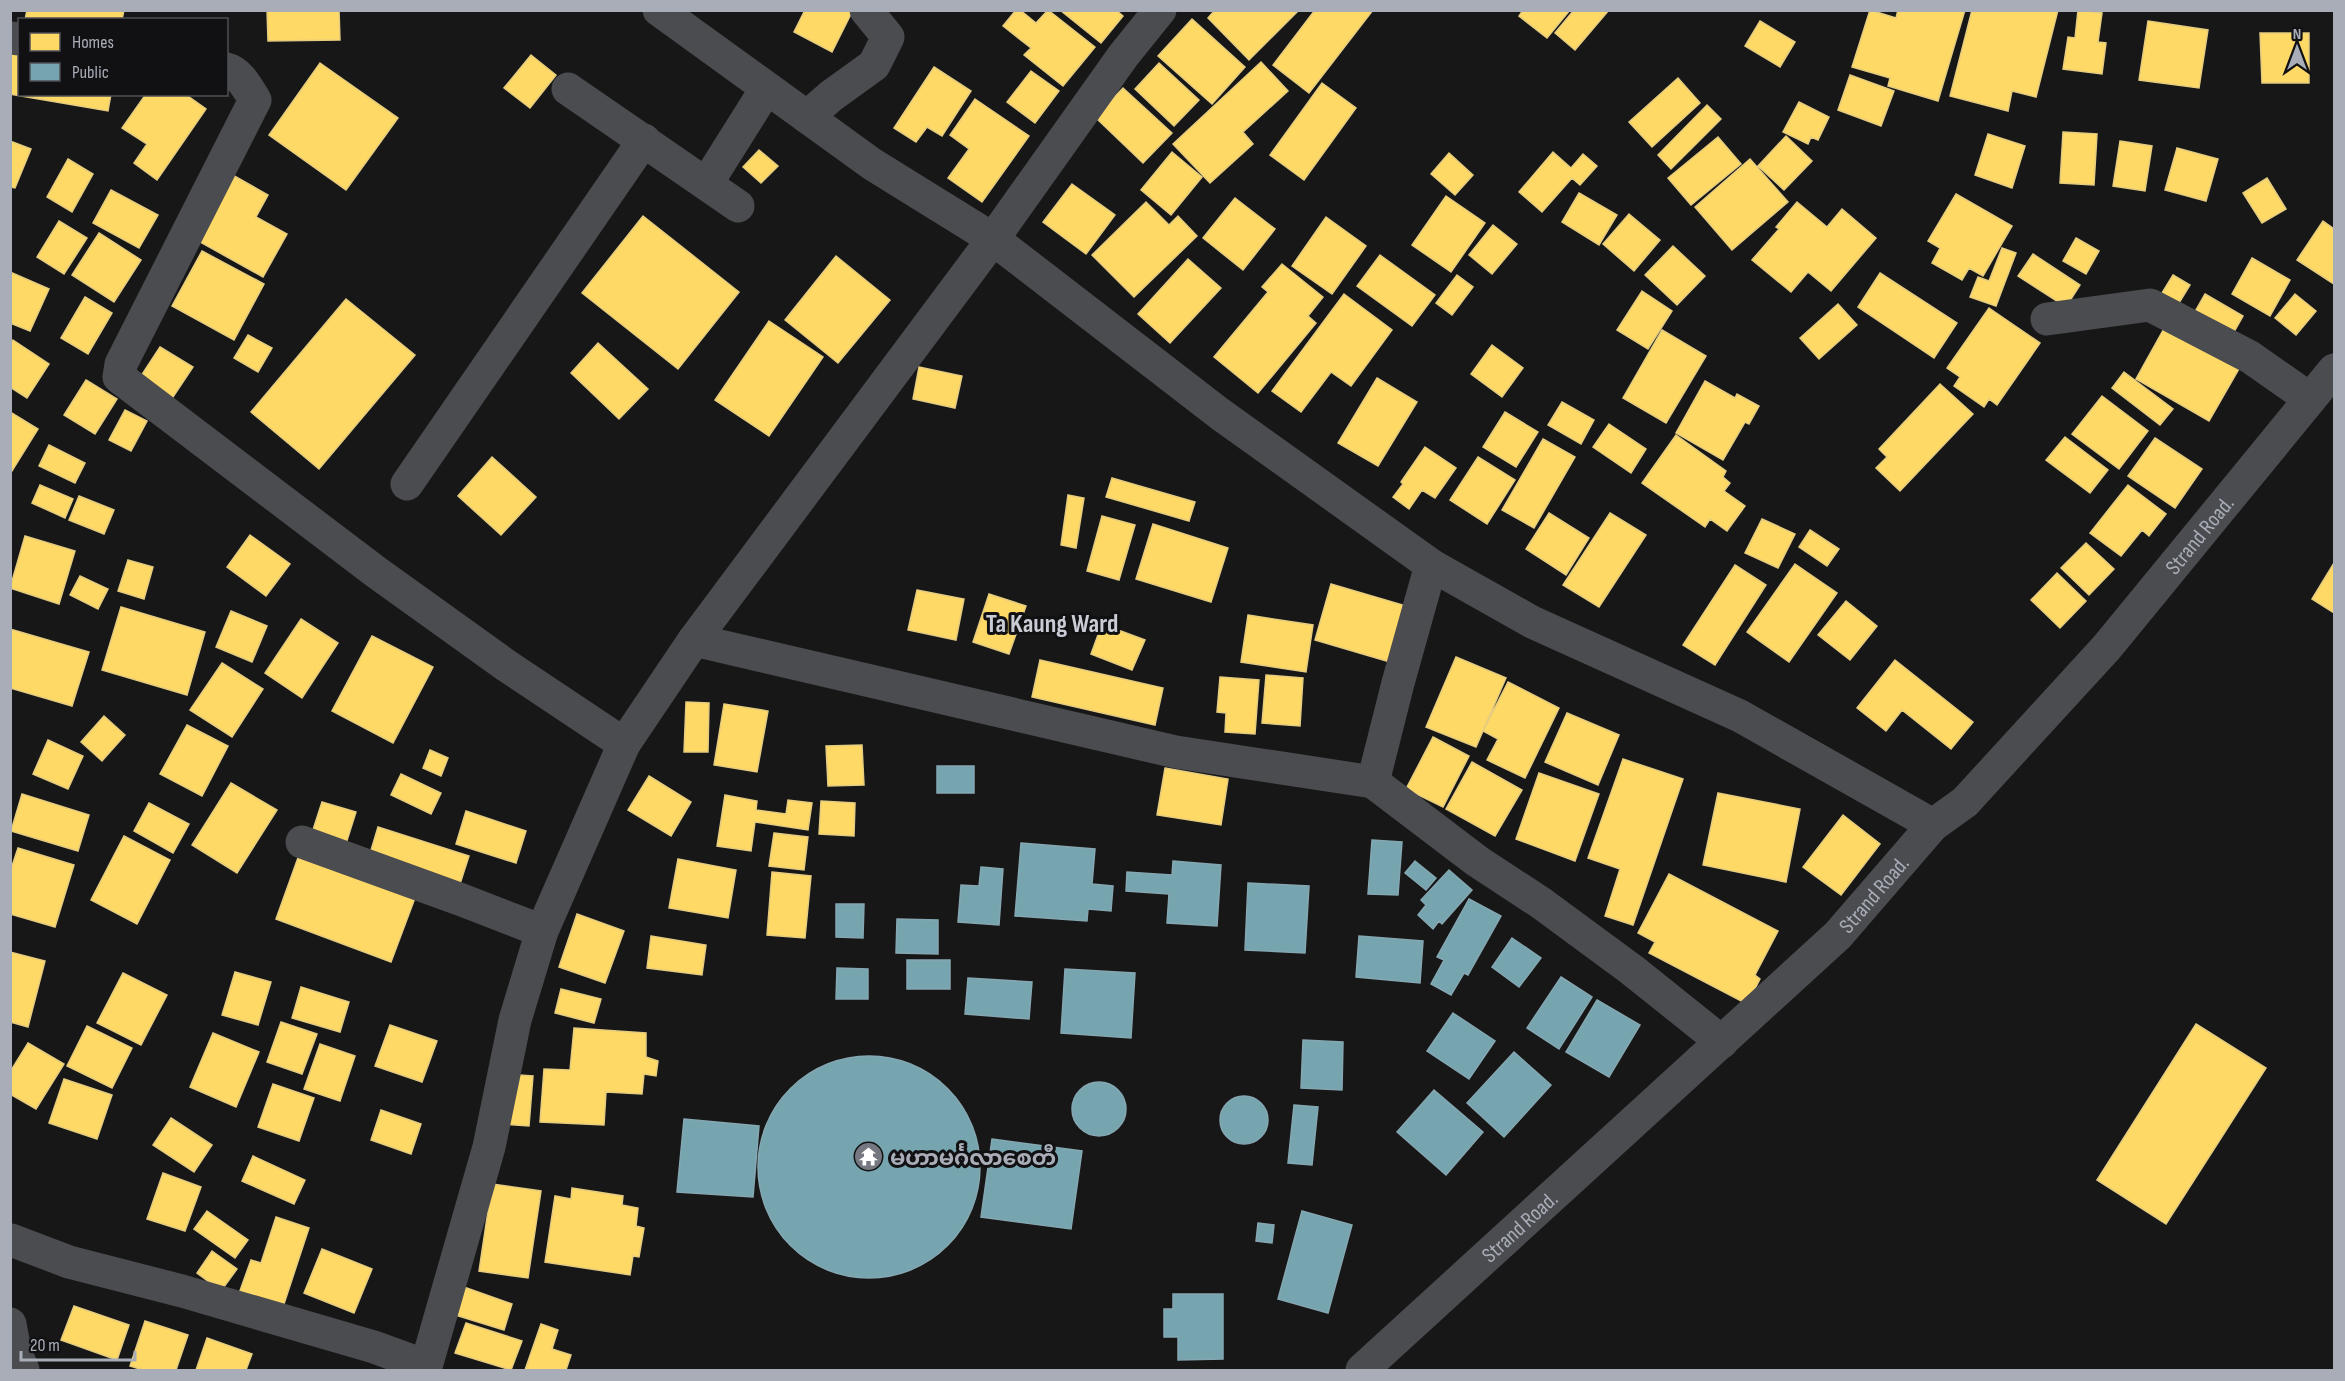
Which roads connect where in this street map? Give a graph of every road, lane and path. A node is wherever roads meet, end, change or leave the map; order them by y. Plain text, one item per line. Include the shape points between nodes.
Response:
1 (658, 10) edge
2 (866, 10) edge
3 (1160, 10) edge
4 (693, 21) edge
5 (228, 69) edge
6 (568, 89) dead end
7 (766, 89) junction
8 (807, 117) junction
9 (644, 141) junction
10 (707, 183) junction
11 (738, 206) dead end
12 (993, 239) junction
13 (2047, 320) dead end
14 (2334, 370) edge
15 (2310, 399) junction
16 (407, 484) dead end
17 (1431, 565) junction
18 (694, 640) junction
19 (624, 744) junction
20 (1373, 782) junction
21 (1933, 825) junction
22 (302, 843) dead end
23 (542, 931) junction
24 (1722, 1042) junction
25 (11, 1241) edge
26 (10, 1324) edge
27 (426, 1368) edge
28 (23, 1371) edge
29 (1362, 1371) edge

1 - 4 street
2 - 8 street via 888,36 873,66
3 - 12 street
4 - 7 street
5 - 19 street via 233,70 255,100 121,364 119,377 395,585
6 - 9 street
7 - 8 street
7 - 10 street
8 - 12 street via 872,164
9 - 10 street
9 - 16 street
10 - 11 street
12 - 17 street via 1220,414
12 - 18 street
13 - 15 street via 2150,305 2250,357
14 - 15 street, Strand Road.
15 - 21 street, Strand Road. via 2107,646 1965,802
17 - 20 street
17 - 21 street via 1532,622 1740,716
18 - 19 street
18 - 20 street via 1176,752
19 - 23 street
20 - 24 street via 1632,970
21 - 24 street, Strand Road. via 1838,935
22 - 23 street
23 - 27 street via 515,1020 489,1147
24 - 29 street, Strand Road.
25 - 27 street via 69,1262 362,1343
26 - 28 street

